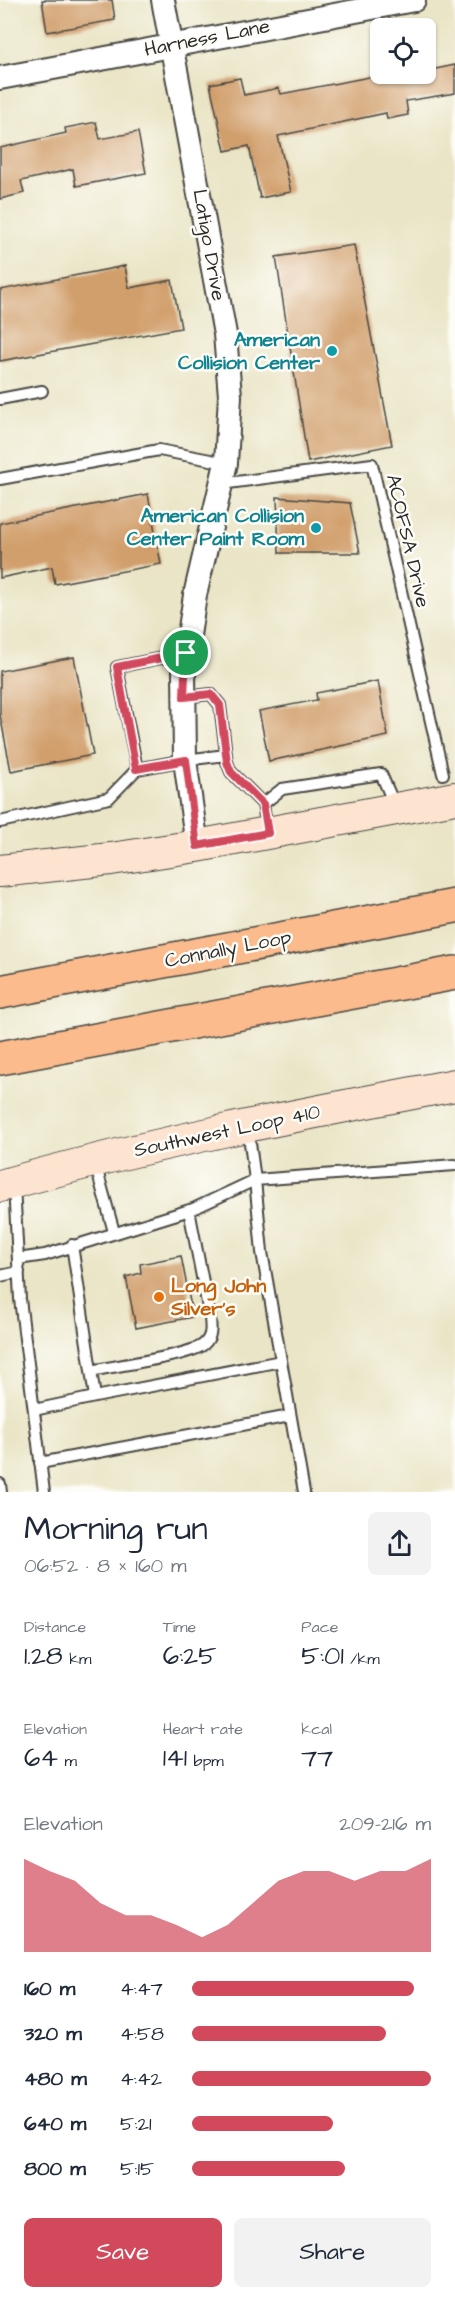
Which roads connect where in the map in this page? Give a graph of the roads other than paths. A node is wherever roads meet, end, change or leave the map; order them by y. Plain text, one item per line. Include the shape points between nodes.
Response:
1 (163, 0) edge
2 (414, 0) edge
3 (172, 45) junction
4 (0, 78) edge
5 (42, 391) dead end
6 (0, 399) edge
7 (223, 474) junction
8 (0, 479) edge
9 (186, 653) junction
10 (184, 697) junction
11 (226, 755) junction
12 (186, 760) junction
13 (136, 769) junction
14 (449, 786) edge
15 (396, 809) junction
16 (266, 818) junction
17 (0, 822) edge
18 (197, 846) junction
19 (0, 871) edge
20 (455, 906) edge
21 (455, 973) edge
22 (0, 992) edge
23 (0, 1058) edge
24 (455, 1084) edge
25 (247, 1125) junction
26 (94, 1160) junction
27 (455, 1165) edge
28 (255, 1180) junction
29 (7, 1184) edge
30 (189, 1210) junction
31 (114, 1232) junction
32 (72, 1245) junction
33 (18, 1259) junction
34 (18, 1272) junction
35 (0, 1276) edge
36 (281, 1361) junction
37 (91, 1371) junction
38 (95, 1397) junction
39 (34, 1410) junction
40 (290, 1416) junction
41 (40, 1463) junction
42 (0, 1484) edge
43 (1, 1492) edge
44 (44, 1492) edge
45 (304, 1492) edge

1 - 3 street, Latigo Drive
2 - 3 street, Harness Lane
3 - 4 street, Harness Lane
3 - 7 street, Latigo Drive via 225,334 231,396
5 - 6 lane
7 - 8 lane via 159,450
7 - 9 street, Latigo Drive
7 - 14 lane, ACOFSA Drive via 372,464
9 - 10 street, Latigo Drive
9 - 13 lane via 117,667
10 - 11 lane via 211,694 220,705
10 - 12 street, Latigo Drive
11 - 12 lane
11 - 16 lane via 231,772
12 - 13 lane
12 - 18 street, Latigo Drive
13 - 17 lane via 109,798
14 - 15 main road
15 - 16 main road
15 - 16 lane via 381,774 282,789
16 - 18 main road
18 - 19 main road
20 - 22 highway, Connally Loop
21 - 23 highway
24 - 25 main road, Southwest Loop 410
25 - 26 main road, Southwest Loop 410
25 - 28 lane
26 - 29 main road, Southwest Loop 410
26 - 31 lane
27 - 28 lane
28 - 30 lane
28 - 36 lane via 262,1252
29 - 33 lane
30 - 31 lane
30 - 37 lane via 211,1334 204,1344 188,1352
31 - 32 lane
32 - 33 lane
32 - 37 lane
33 - 34 lane
34 - 35 lane
34 - 39 lane
36 - 38 lane
36 - 40 lane
37 - 38 lane
38 - 39 lane
39 - 41 lane
40 - 41 lane
40 - 45 lane
41 - 44 lane
42 - 43 lane

